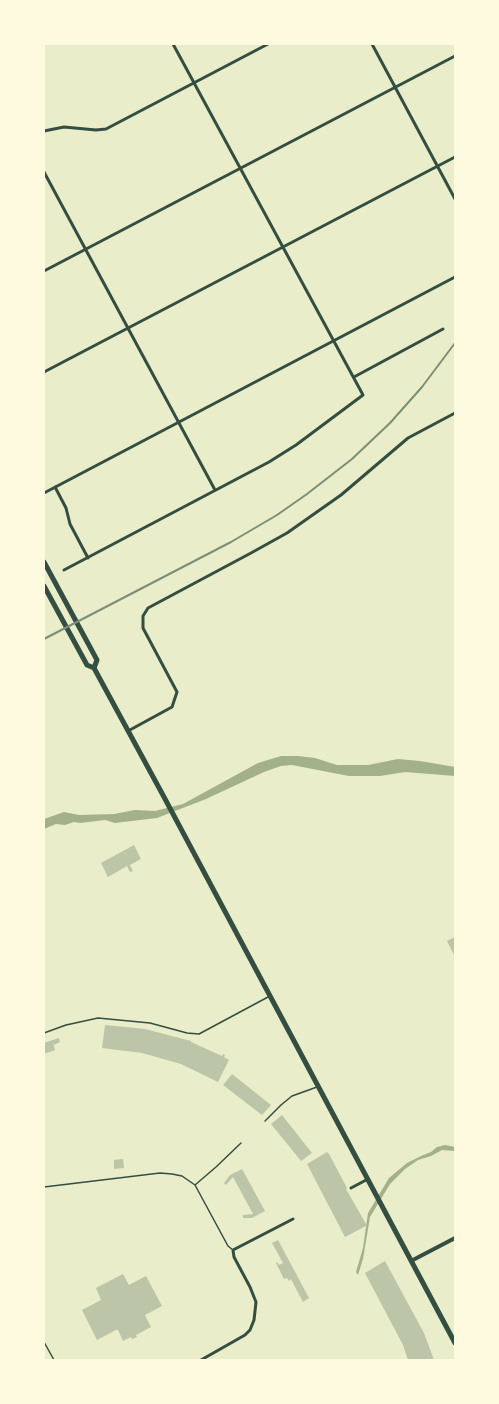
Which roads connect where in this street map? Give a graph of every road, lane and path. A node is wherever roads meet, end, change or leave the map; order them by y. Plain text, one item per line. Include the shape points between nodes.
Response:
1 (173, 44) edge
2 (268, 44) edge
3 (372, 44) edge
4 (455, 56) edge
5 (194, 83) junction
6 (395, 87) junction
7 (44, 131) edge
8 (455, 157) edge
9 (438, 166) junction
10 (240, 168) junction
11 (44, 172) edge
12 (455, 199) edge
13 (283, 247) junction
14 (85, 249) junction
15 (44, 271) edge
16 (455, 277) edge
17 (128, 328) junction
18 (443, 329) dead end
19 (334, 341) junction
20 (44, 372) edge
21 (354, 377) junction
22 (455, 412) edge
23 (179, 422) junction
24 (55, 488) junction
25 (216, 490) junction
26 (44, 493) edge
27 (88, 558) junction
28 (44, 562) edge
29 (64, 570) dead end
30 (44, 586) edge
31 (94, 668) junction
32 (127, 731) junction
33 (270, 997) junction
34 (44, 1033) edge
35 (319, 1087) junction
36 (265, 1121) dead end
37 (241, 1143) dead end
38 (368, 1179) junction
39 (195, 1185) junction
40 (44, 1187) edge
41 (351, 1188) dead end
42 (293, 1219) dead end
43 (455, 1238) edge
44 (233, 1250) junction
45 (411, 1261) junction
46 (44, 1342) edge
47 (455, 1343) edge
48 (54, 1360) edge
49 (201, 1360) edge

1 - 5 street
2 - 5 street
3 - 6 street
4 - 6 street
5 - 7 street via 104,129 64,127
5 - 10 street
6 - 9 street
6 - 10 street
8 - 9 street
9 - 12 street
9 - 13 street
10 - 13 street
10 - 14 street
11 - 14 street
13 - 17 street
13 - 19 street
14 - 15 street
14 - 17 street
16 - 19 street
17 - 20 street
17 - 23 street
18 - 21 street
19 - 21 street
19 - 23 street
21 - 25 street via 363,395 286,451
22 - 32 street via 408,438 335,500 287,533 148,608 143,616 143,628 177,692 172,707
23 - 24 street
23 - 25 street
24 - 26 street
24 - 27 street
25 - 27 street
27 - 29 street
28 - 31 main road via 97,660
30 - 31 main road via 87,665
31 - 32 main road
32 - 33 main road
33 - 34 lane via 199,1034 150,1022 98,1018
33 - 35 main road
35 - 36 lane via 292,1096
35 - 38 main road
37 - 39 lane
38 - 41 street
38 - 45 main road
39 - 40 lane via 182,1176 164,1173
39 - 44 lane via 228,1246
42 - 44 street
43 - 45 street
44 - 49 street via 256,1302 254,1320 245,1335
45 - 47 main road
46 - 48 lane

